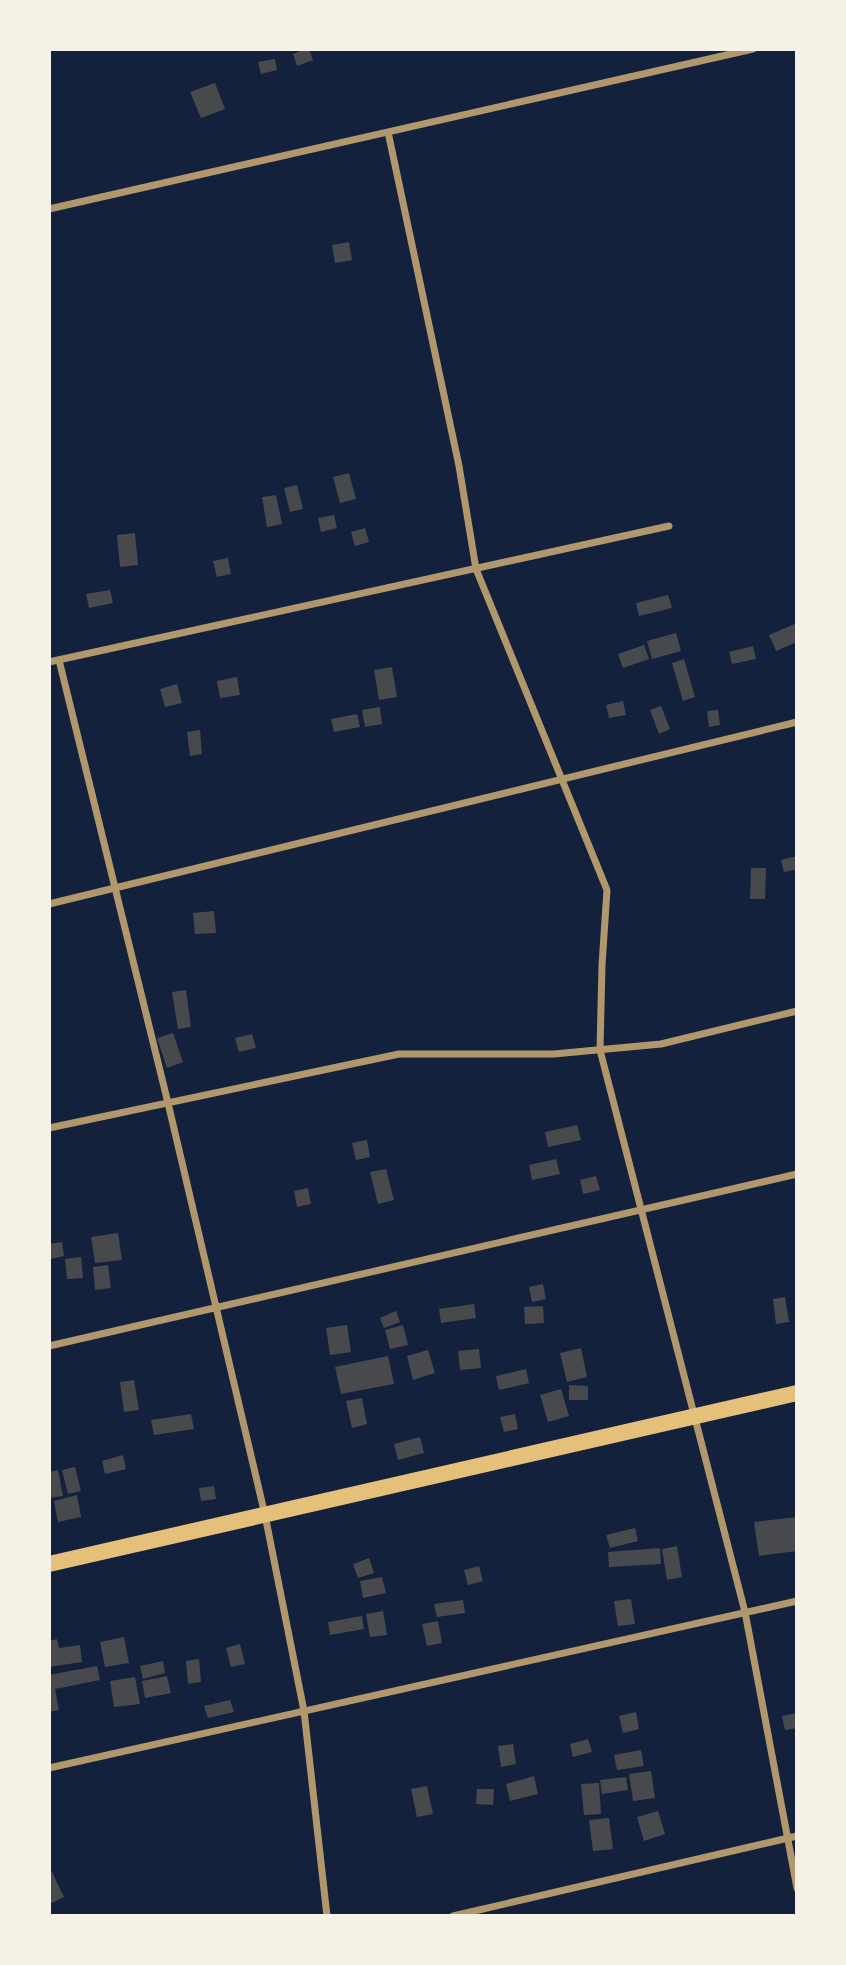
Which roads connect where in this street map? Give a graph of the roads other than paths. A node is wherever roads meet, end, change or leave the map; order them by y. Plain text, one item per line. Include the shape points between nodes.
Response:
1 (753, 49) edge
2 (388, 132) junction
3 (49, 209) edge
4 (669, 526) dead end
5 (476, 569) junction
6 (59, 660) junction
7 (49, 662) edge
8 (797, 722) edge
9 (562, 779) junction
10 (115, 888) junction
11 (49, 904) edge
12 (797, 1011) edge
13 (600, 1050) junction
14 (168, 1102) junction
15 (49, 1128) edge
16 (797, 1174) edge
17 (642, 1210) junction
18 (217, 1308) junction
19 (49, 1346) edge
20 (797, 1393) edge
21 (695, 1416) junction
22 (265, 1515) junction
23 (49, 1564) edge
24 (797, 1601) edge
25 (745, 1612) junction
26 (304, 1711) junction
27 (49, 1768) edge
28 (797, 1836) edge
29 (787, 1839) junction
30 (797, 1888) edge
31 (327, 1916) edge
32 (453, 1916) edge

1 - 2 street
2 - 3 street
2 - 5 street via 459,466
4 - 5 street
5 - 6 street
5 - 9 street
6 - 7 street
6 - 10 street
8 - 9 street
9 - 10 street
9 - 13 street via 607,890
10 - 11 street
10 - 14 street
12 - 13 street via 661,1044
13 - 14 street via 399,1054
13 - 17 street
14 - 15 street
14 - 18 street
16 - 17 street
17 - 18 street
17 - 21 street
18 - 19 street
18 - 22 street
20 - 21 main road
21 - 22 main road
21 - 25 street
22 - 23 main road
22 - 26 street
24 - 25 street
25 - 26 street
25 - 29 street
26 - 27 street
26 - 31 street
28 - 29 street
29 - 30 street
29 - 32 street

